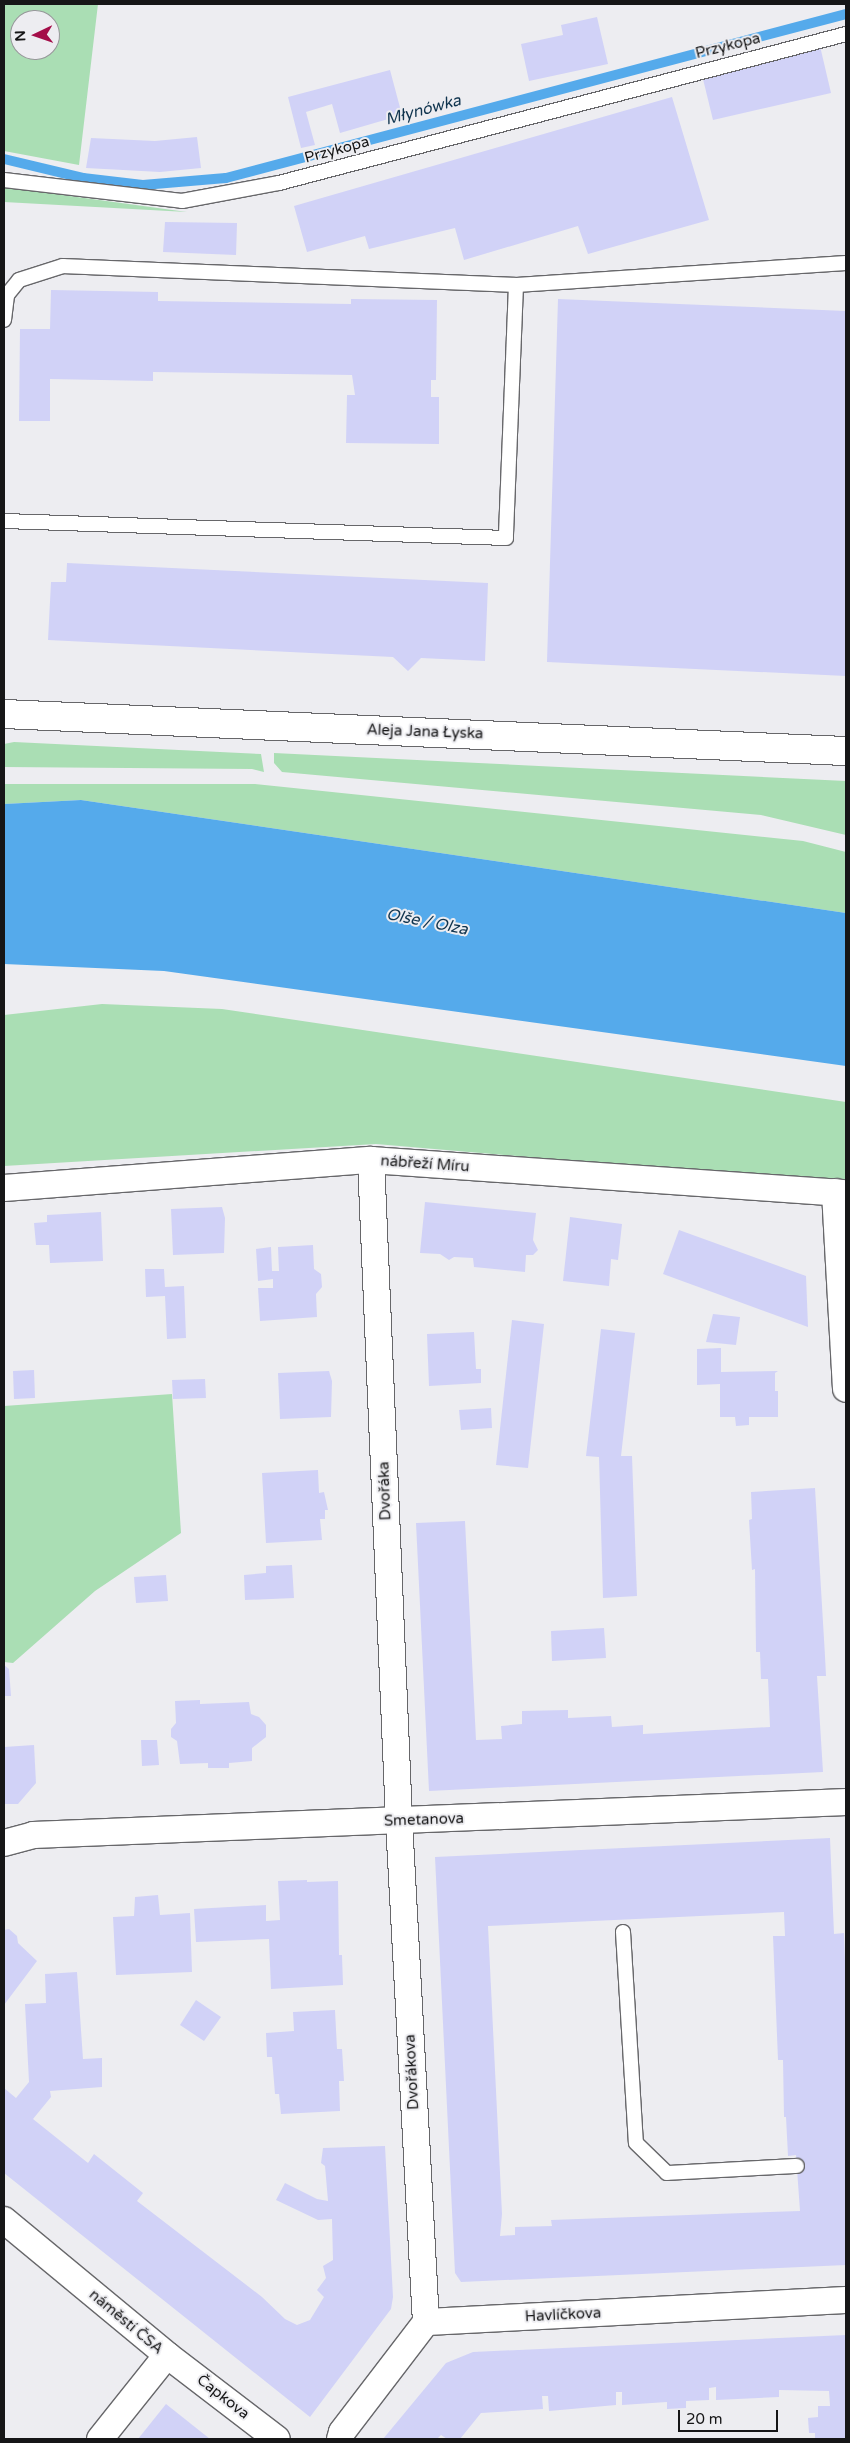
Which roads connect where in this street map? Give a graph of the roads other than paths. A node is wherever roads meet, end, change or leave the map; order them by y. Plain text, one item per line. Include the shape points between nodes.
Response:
1 (846, 34) edge
2 (4, 180) edge
3 (846, 263) edge
4 (516, 285) junction
5 (4, 320) edge
6 (4, 521) edge
7 (4, 714) edge
8 (846, 751) edge
9 (371, 1160) junction
10 (4, 1188) edge
11 (841, 1193) edge
12 (846, 1389) edge
13 (846, 1802) edge
14 (399, 1821) junction
15 (4, 1843) edge
16 (623, 1932) dead end
17 (797, 2166) dead end
18 (4, 2220) edge
19 (846, 2300) edge
20 (426, 2322) junction
21 (167, 2355) junction
22 (100, 2439) edge
23 (278, 2439) edge
24 (340, 2439) edge

1 - 2 lane, Przykopa via 279,182 182,201
3 - 4 lane
4 - 5 lane via 63,266 20,280 8,295
4 - 6 lane via 506,538
7 - 8 street, Aleja Jana Łyska
9 - 10 street, nábřeží Míru
9 - 11 street, nábřeží Míru
9 - 14 street, Dvořáka
11 - 12 street
13 - 14 street, Smetanova
14 - 15 street, Smetanova via 32,1835
14 - 20 street, Dvořákova
16 - 17 lane via 636,2143 667,2174
18 - 21 street, náměstí ČSA
19 - 20 street, Havlíčkova
20 - 24 street via 342,2432
21 - 22 street, náměstí ČSA
21 - 23 street, Čapkova

